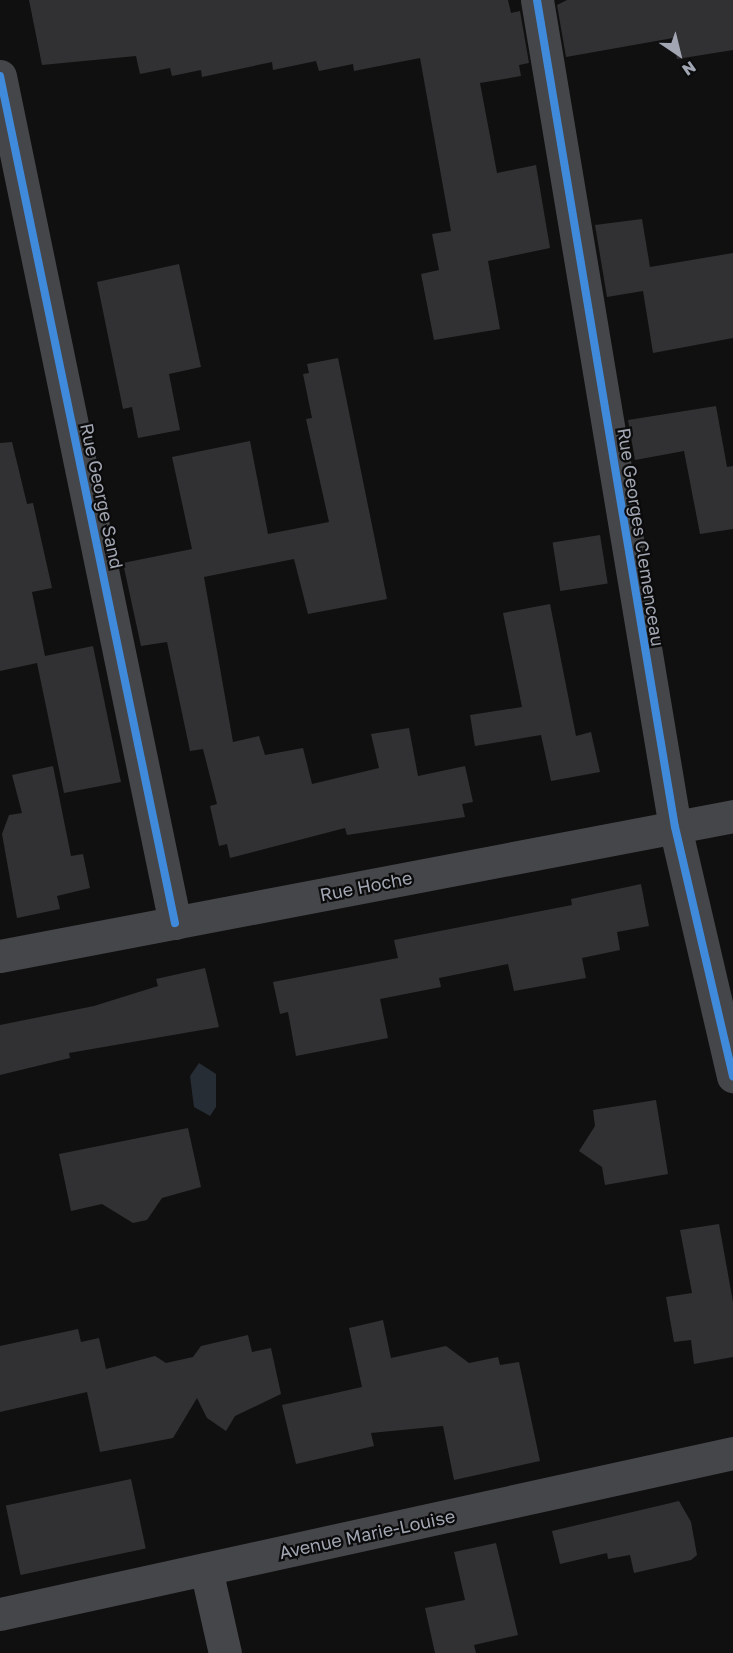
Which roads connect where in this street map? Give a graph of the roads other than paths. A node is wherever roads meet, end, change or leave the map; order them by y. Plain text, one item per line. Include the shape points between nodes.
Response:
1 (537, 0) edge
2 (0, 76) edge
3 (733, 816) edge
4 (675, 827) junction
5 (175, 922) junction
6 (0, 957) edge
7 (733, 1076) edge
8 (733, 1453) edge
9 (206, 1569) junction
10 (0, 1614) edge
11 (225, 1653) edge

1 - 4 street, Rue Georges Clemenceau
2 - 5 street, Rue George Sand
3 - 4 street, Rue Hoche
4 - 5 street, Rue Hoche
4 - 7 street, Rue Georges Clemenceau
5 - 6 street, Rue Hoche
8 - 9 street, Avenue Marie-Louise
9 - 10 street, Avenue Marie-Louise
9 - 11 street

